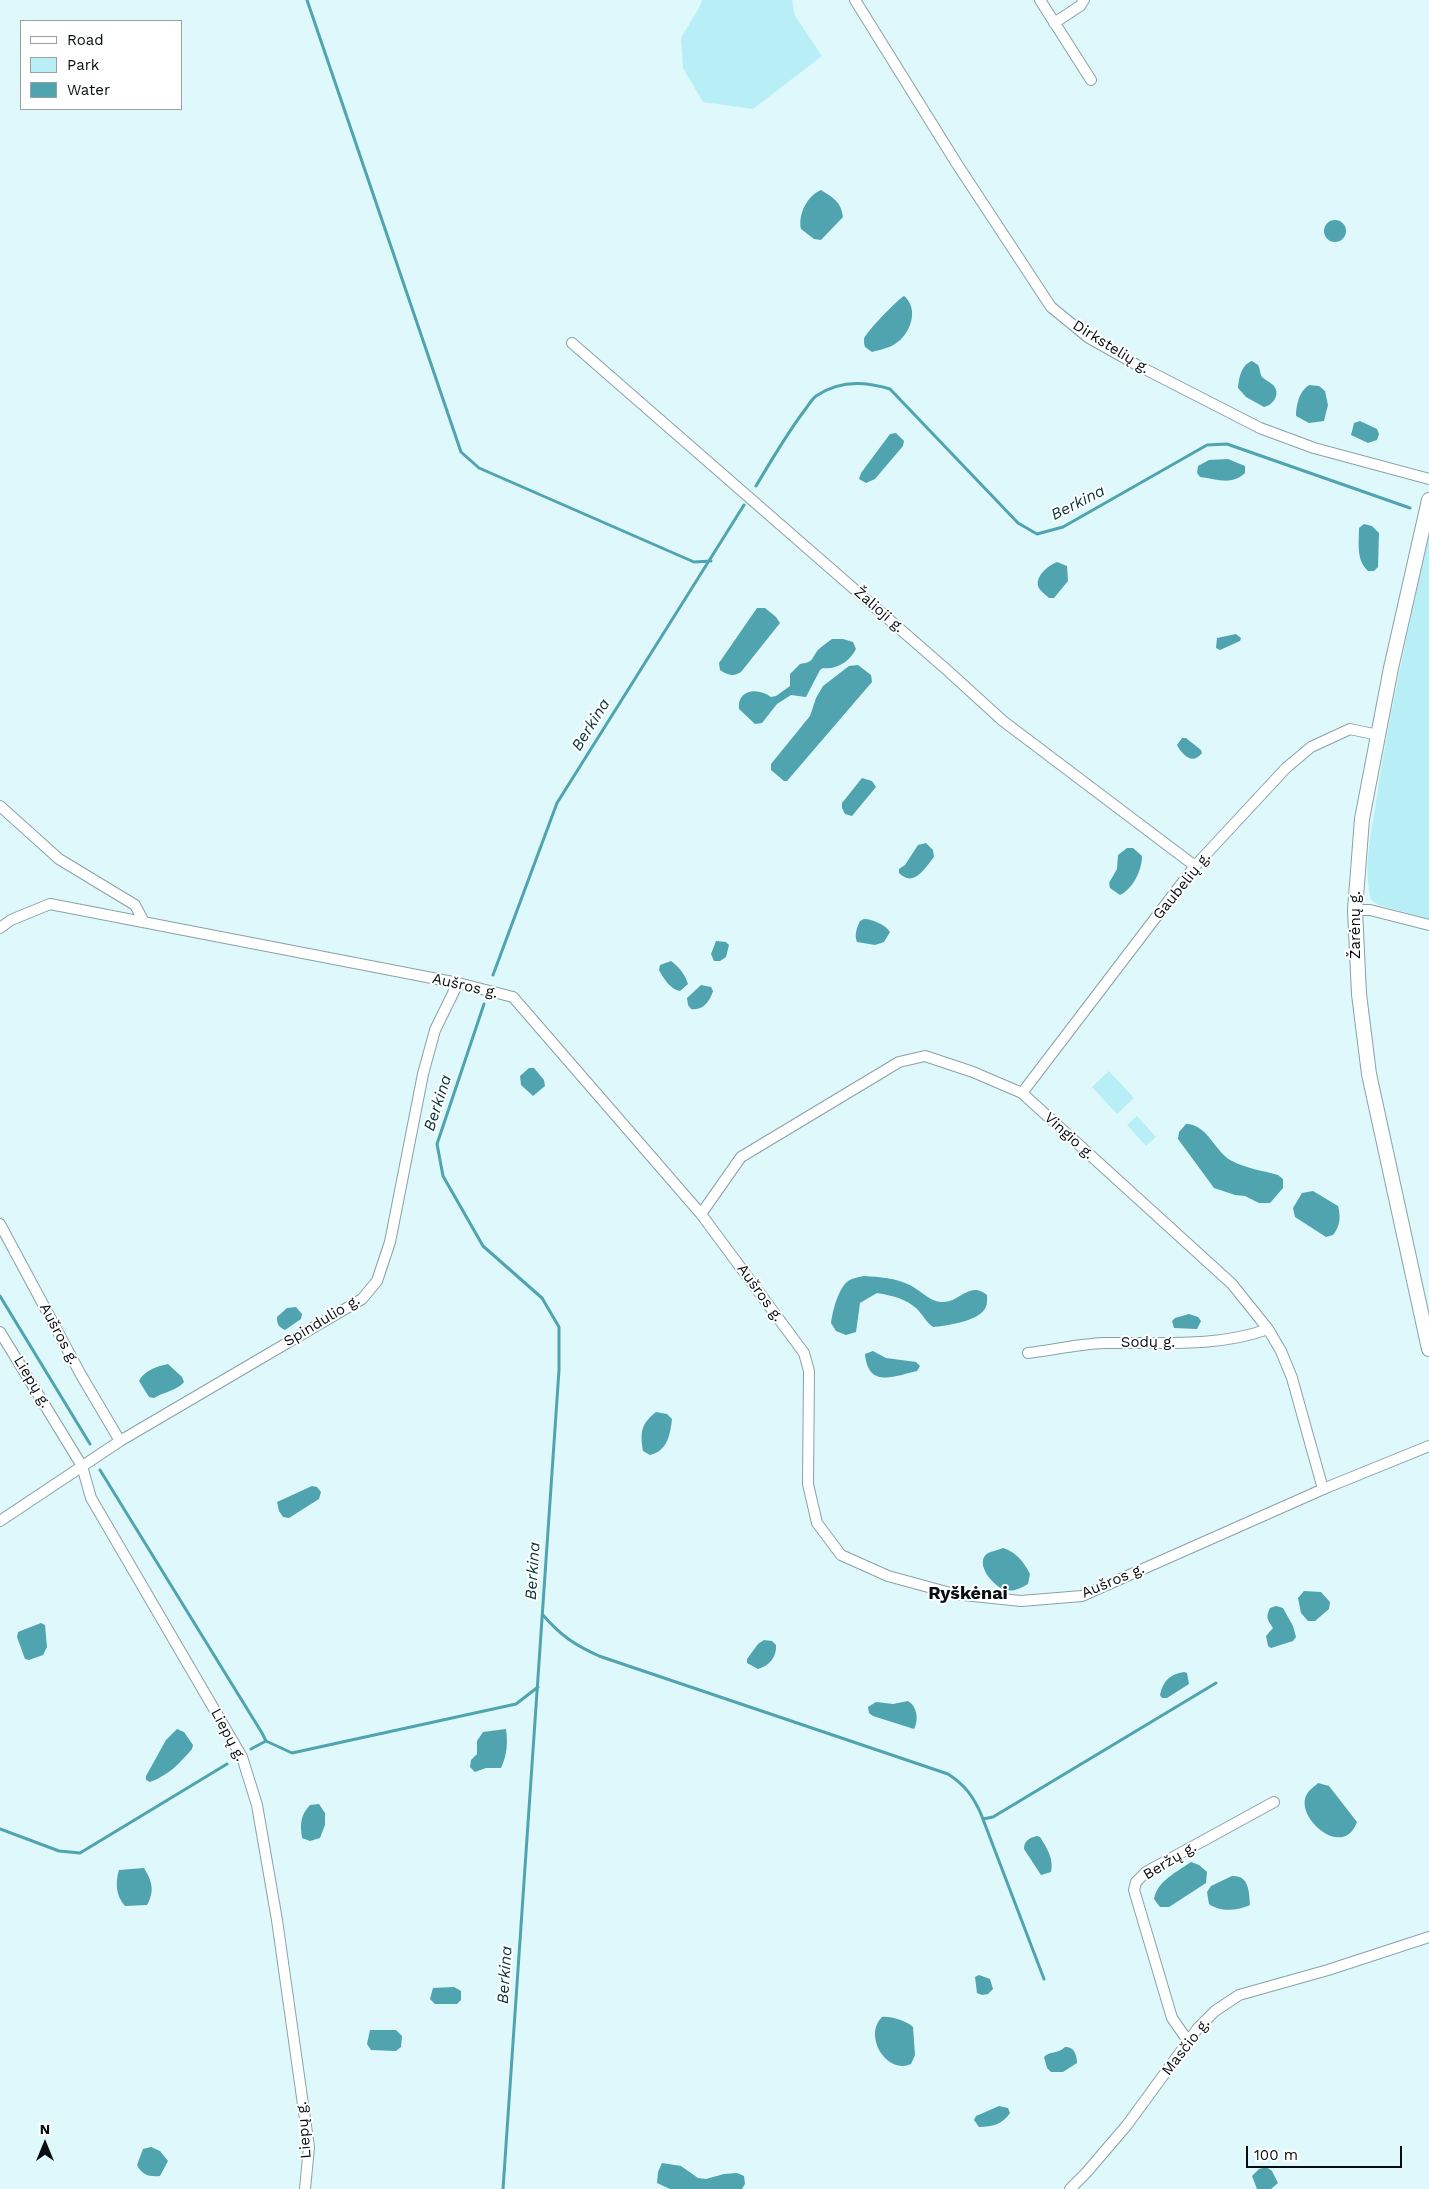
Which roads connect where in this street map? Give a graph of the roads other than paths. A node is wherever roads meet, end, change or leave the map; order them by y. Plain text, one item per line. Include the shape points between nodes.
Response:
1 (854, 0) edge
2 (1040, 0) edge
3 (1084, 0) edge
4 (1054, 23) junction
5 (1090, 80) dead end
6 (572, 343) dead end
7 (1429, 479) edge
8 (1429, 500) edge
9 (1378, 735) junction
10 (0, 806) edge
11 (1195, 866) junction
12 (1355, 910) junction
13 (144, 922) junction
14 (1429, 925) edge
15 (0, 928) edge
16 (458, 983) junction
17 (1022, 1093) junction
18 (701, 1214) junction
19 (0, 1224) edge
20 (1268, 1329) junction
21 (0, 1332) edge
22 (1429, 1349) edge
23 (1028, 1354) dead end
24 (120, 1441) junction
25 (1429, 1446) edge
26 (82, 1466) junction
27 (1323, 1489) junction
28 (0, 1522) edge
29 (1274, 1802) dead end
30 (1429, 1937) edge
31 (1188, 2041) junction
32 (305, 2189) edge
33 (1070, 2189) edge

1 - 7 street, Dirkstelių g. via 1051,308 1089,338 1136,365 1260,428 1314,448
2 - 4 street
3 - 4 street
4 - 5 street
6 - 11 street, Žalioji g. via 1002,721
8 - 9 main road, Žarėnų g.
9 - 11 street, Gaubelių g. via 1350,729 1311,747 1286,768
9 - 12 main road, Žarėnų g. via 1362,819
10 - 13 street via 59,859 135,905
11 - 17 street, Gaubelių g.
12 - 14 street via 1370,910
12 - 22 main road, Žarėnų g. via 1359,994 1370,1074
13 - 15 street, Aušros g. via 50,904
13 - 16 street, Aušros g.
16 - 18 street, Aušros g. via 513,997
16 - 24 street, Spindulio g. via 436,1030 423,1074 390,1242 378,1281 362,1299
17 - 18 street, Vingio g. via 925,1056 899,1062 742,1156
17 - 20 street, Vingio g. via 1232,1284
18 - 27 street, Aušros g. via 804,1354 809,1371 808,1484 817,1523 841,1555 888,1576 954,1594 1021,1601 1082,1596
19 - 24 street, Aušros g. via 81,1376
20 - 23 street, Sodų g. via 1193,1343 1101,1343
20 - 27 street, Vingio g. via 1292,1378
21 - 26 street, Liepų g.
24 - 26 street, Spindulio g.
25 - 27 street, Aušros g.
26 - 28 street, Spindulio g.
26 - 32 street, Liepų g. via 91,1498 242,1757 254,1797 277,1920 309,2147
29 - 31 street, Beržų g. via 1146,1872 1136,1882 1134,1890 1172,2018
30 - 31 street, Masčio g. via 1239,1995 1214,2011
31 - 33 street, Masčio g. via 1127,2125

